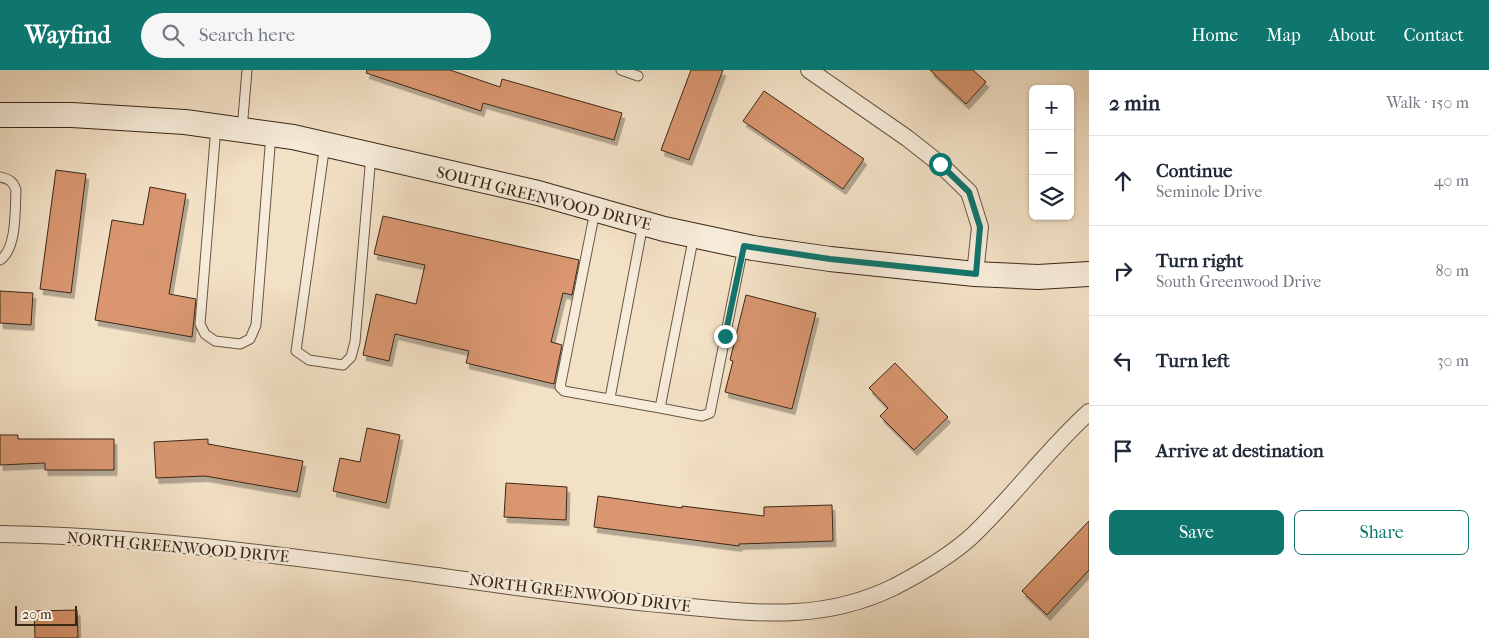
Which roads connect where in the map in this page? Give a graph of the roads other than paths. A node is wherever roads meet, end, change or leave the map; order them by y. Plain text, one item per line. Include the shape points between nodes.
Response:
1 (247, 70) edge
2 (621, 70) edge
3 (816, 71) edge
4 (638, 76) dead end
5 (0, 115) edge
6 (216, 126) junction
7 (242, 130) junction
8 (271, 134) junction
9 (325, 144) junction
10 (371, 154) junction
11 (0, 177) edge
12 (595, 209) junction
13 (643, 223) junction
14 (694, 235) junction
15 (744, 246) junction
16 (0, 260) edge
17 (976, 274) junction
18 (1089, 274) edge
19 (610, 398) junction
20 (660, 408) junction
21 (1089, 412) edge
22 (0, 534) edge

1 - 7 lane
2 - 4 lane
3 - 17 street via 940,164 969,192 980,227
5 - 6 street, SOUTH GREENWOOD DRIVE via 81,116
6 - 7 street, SOUTH GREENWOOD DRIVE
6 - 8 lane via 200,324 214,341 240,344 250,339 256,325
7 - 8 street, SOUTH GREENWOOD DRIVE
8 - 9 street, SOUTH GREENWOOD DRIVE
9 - 10 street, SOUTH GREENWOOD DRIVE
9 - 10 lane via 296,350 309,360 343,364 351,358
10 - 12 street, SOUTH GREENWOOD DRIVE
11 - 16 lane via 10,180 16,190 12,243
12 - 13 street, SOUTH GREENWOOD DRIVE
12 - 19 lane via 560,387 564,391
13 - 14 street, SOUTH GREENWOOD DRIVE
13 - 19 lane
14 - 15 street, SOUTH GREENWOOD DRIVE
14 - 20 lane
15 - 17 street, SOUTH GREENWOOD DRIVE via 830,259
15 - 20 lane via 710,412 702,416
17 - 18 street, SOUTH GREENWOOD DRIVE via 1038,277
19 - 20 lane
21 - 22 street, NORTH GREENWOOD DRIVE via 970,537 938,562 893,587 850,605 810,612 770,614 618,600 236,550 46,534

